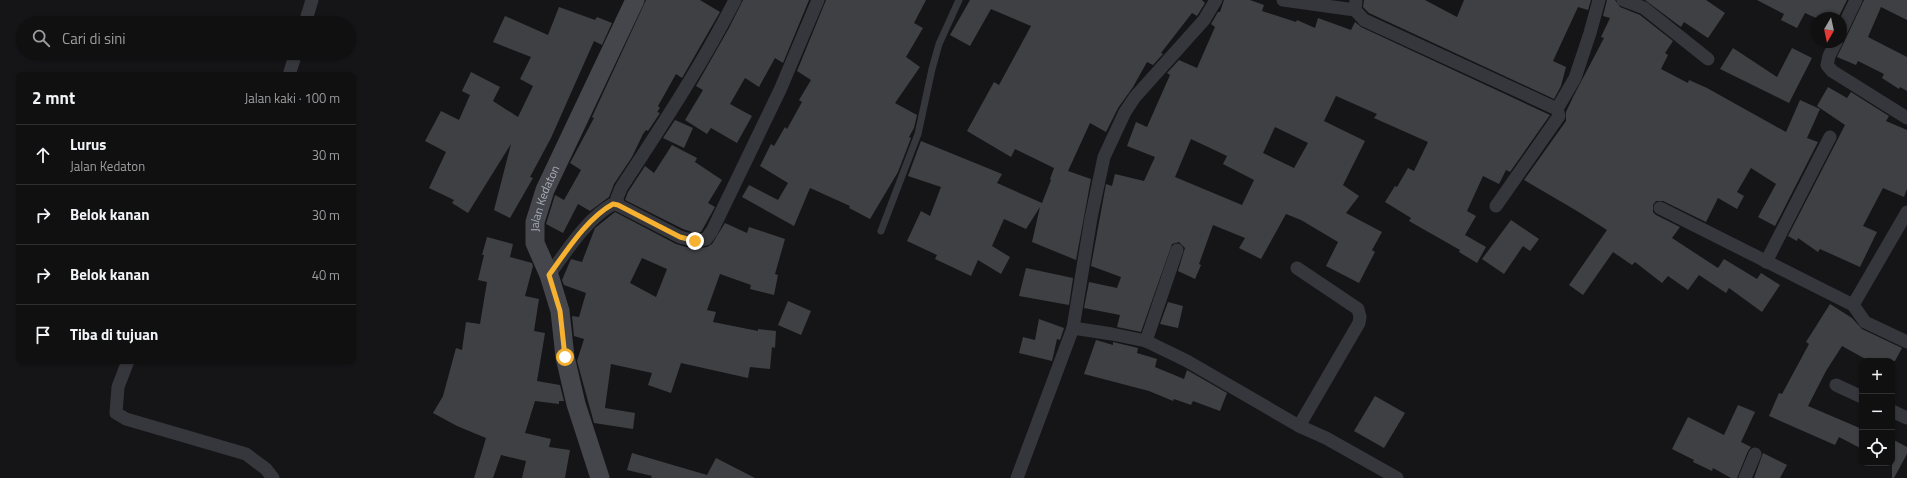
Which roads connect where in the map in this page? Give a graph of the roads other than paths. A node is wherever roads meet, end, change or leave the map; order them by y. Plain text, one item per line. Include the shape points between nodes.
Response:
1 (312, 0) edge
2 (635, 0) edge
3 (735, 0) edge
4 (818, 0) edge
5 (959, 0) edge
6 (1216, 0) edge
7 (1283, 0) edge
8 (1598, 0) edge
9 (1623, 0) edge
10 (1856, 0) edge
11 (1356, 5) edge
12 (307, 16) edge
13 (1847, 19) edge
14 (1833, 48) edge
15 (1708, 59) dead end
16 (294, 60) edge
17 (290, 72) edge
18 (1557, 109) junction
19 (1907, 118) edge
20 (1830, 137) dead end
21 (618, 205) junction
22 (1496, 206) dead end
23 (1660, 208) dead end
24 (1907, 212) edge
25 (881, 231) dead end
26 (1177, 250) dead end
27 (1766, 262) junction
28 (1297, 268) dead end
29 (549, 275) junction
30 (1853, 305) junction
31 (1073, 328) junction
32 (1146, 341) junction
33 (1907, 342) edge
34 (127, 364) edge
35 (1836, 385) dead end
36 (1859, 396) edge
37 (1895, 412) edge
38 (1907, 418) edge
39 (1299, 426) junction
40 (1756, 454) dead end
41 (273, 478) edge
42 (600, 478) edge
43 (1017, 478) edge
44 (1397, 478) edge
45 (1745, 478) edge

1 - 12 street
2 - 29 street, Jalan Kedaton via 545,190 535,222 535,243
3 - 21 street via 717,37 620,188
4 - 21 street via 780,90 706,239 695,241 680,237
5 - 25 lane via 939,44 918,134
6 - 31 street via 1204,20 1135,97 1104,157
7 - 11 street
8 - 18 street via 1575,78
9 - 15 street via 1644,8
10 - 13 street
11 - 18 street via 1364,20
14 - 19 street via 1827,65 1832,72
16 - 17 street
18 - 22 street via 1559,116
20 - 27 street
21 - 29 street via 613,204 596,217
23 - 27 street
24 - 30 street
26 - 32 street
27 - 30 street
28 - 39 street via 1358,309 1360,317 1359,323
29 - 42 street, Jalan Kedaton via 560,311 565,357 576,404
30 - 33 street via 1865,322
31 - 32 street
31 - 43 street
32 - 39 street via 1187,361
34 - 41 street via 118,387 116,413 126,419 246,454 266,469
35 - 36 street
37 - 38 street
39 - 44 street via 1326,438
40 - 45 street

